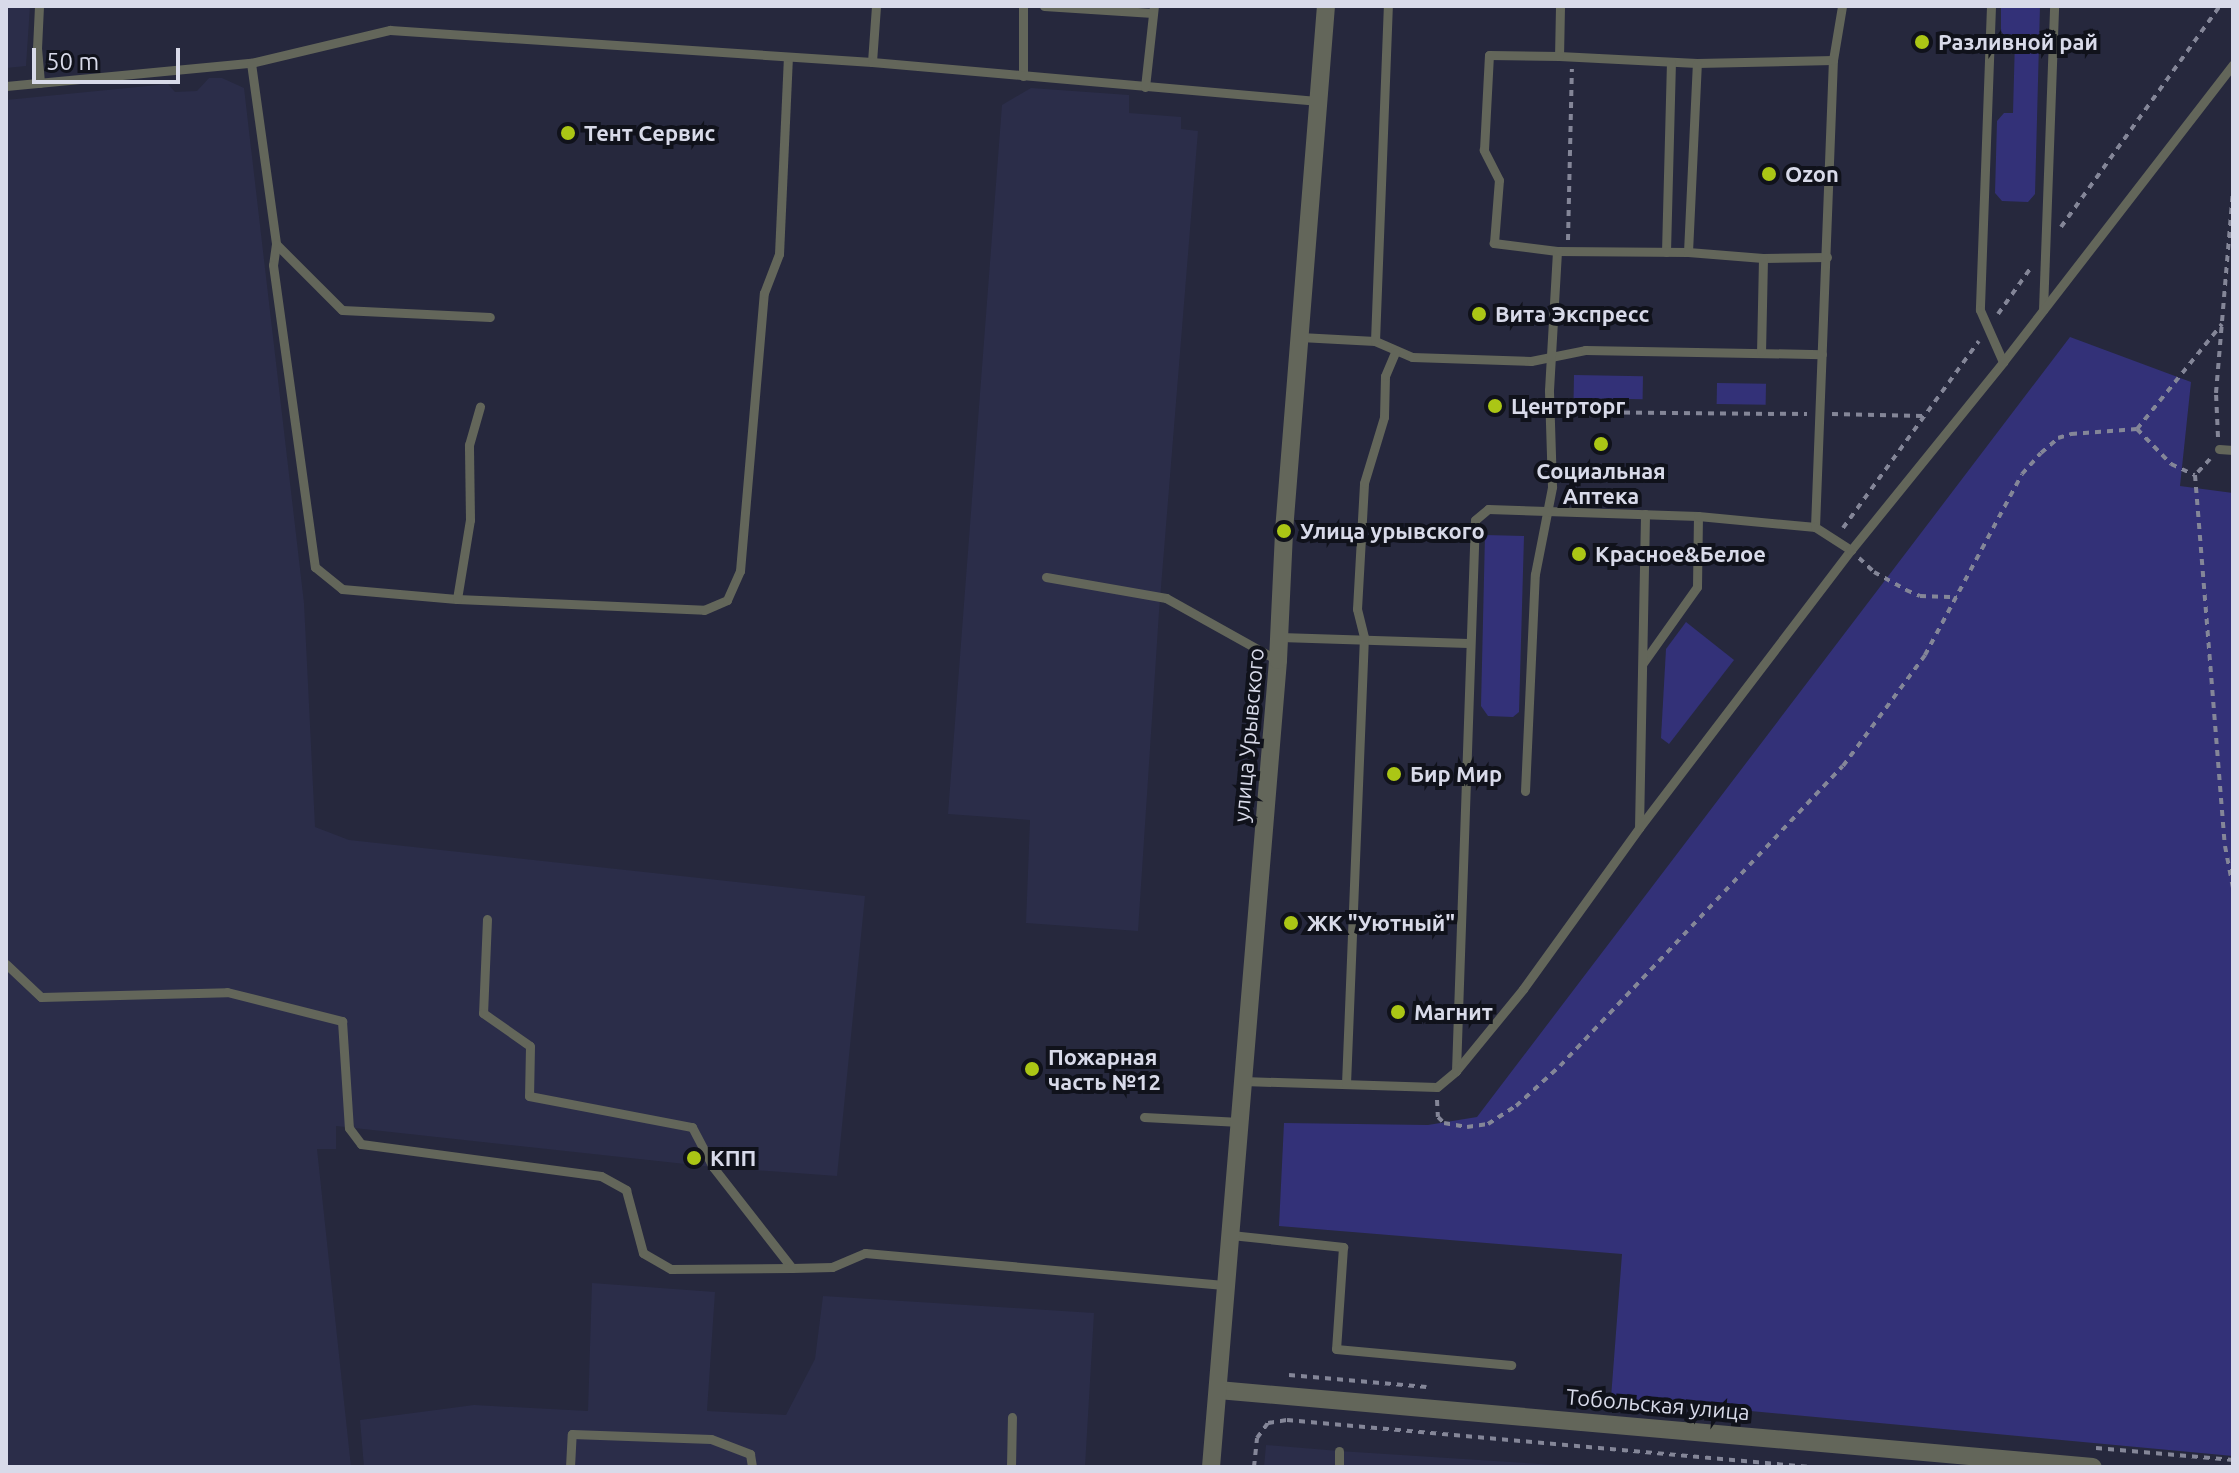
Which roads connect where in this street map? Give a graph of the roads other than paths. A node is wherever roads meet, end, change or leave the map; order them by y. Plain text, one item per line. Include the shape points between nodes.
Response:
1 (39, 6) edge
2 (876, 6) edge
3 (1023, 6) edge
4 (1044, 6) edge
5 (1326, 6) edge
6 (1388, 6) edge
7 (1560, 6) edge
8 (1842, 6) edge
9 (1991, 6) edge
10 (2054, 6) edge
11 (1154, 9) edge
12 (1559, 56) junction
13 (788, 57) junction
14 (1833, 60) junction
15 (872, 62) junction
16 (1671, 62) junction
17 (251, 63) junction
18 (1697, 63) junction
19 (2233, 64) edge
20 (1023, 76) junction
21 (40, 83) junction
22 (6, 86) edge
23 (1145, 87) junction
24 (1319, 101) junction
25 (276, 244) junction
26 (1562, 251) junction
27 (1666, 252) junction
28 (1688, 252) junction
29 (1827, 257) junction
30 (1763, 258) junction
31 (2043, 310) junction
32 (490, 317) dead end
33 (1300, 337) junction
34 (1375, 341) junction
35 (1395, 352) junction
36 (1761, 352) junction
37 (1822, 354) junction
38 (1550, 359) junction
39 (2003, 362) junction
40 (480, 407) dead end
41 (2219, 449) road end
42 (2233, 450) edge
43 (1549, 511) junction
44 (1645, 514) junction
45 (1698, 516) junction
46 (1815, 527) junction
47 (1851, 550) junction
48 (1046, 577) dead end
49 (457, 599) junction
50 (1280, 637) junction
51 (1364, 637) junction
52 (1468, 643) junction
53 (1278, 660) junction
54 (1642, 664) junction
55 (1525, 791) dead end
56 (1639, 828) junction
57 (487, 919) dead end
58 (6, 964) edge
59 (1456, 1071) junction
60 (1243, 1081) junction
61 (1346, 1084) junction
62 (1144, 1117) dead end
63 (1240, 1122) junction
64 (1231, 1235) junction
65 (792, 1268) junction
66 (1227, 1285) junction
67 (1511, 1365) dead end
68 (1218, 1390) junction
69 (1012, 1417) dead end
70 (1339, 1451) dead end
71 (570, 1467) edge
72 (752, 1467) edge
73 (1011, 1467) edge
74 (1211, 1467) edge
75 (1339, 1467) edge
76 (2093, 1467) edge

1 - 21 lane
2 - 15 lane
3 - 20 lane
4 - 11 lane
5 - 24 street, улица Урывского
6 - 34 lane
7 - 12 lane
8 - 14 lane
9 - 39 lane via 1980,310
10 - 31 lane
11 - 23 lane
12 - 16 lane
12 - 26 lane via 1489,55 1484,150 1499,180 1494,243
13 - 15 lane
13 - 17 lane via 390,30
13 - 49 lane via 779,254 764,293 740,571 727,600 704,610
14 - 18 lane
14 - 29 lane
15 - 20 lane
16 - 18 lane
16 - 27 lane
17 - 21 lane
17 - 25 lane
18 - 28 lane
19 - 31 lane
20 - 23 lane
21 - 22 lane
23 - 24 lane
24 - 33 street, улица Урывского
25 - 32 lane via 342,310
25 - 49 lane via 273,265 315,567 342,589
26 - 27 lane
26 - 38 lane
27 - 28 lane
28 - 30 lane
29 - 30 lane
29 - 37 lane
30 - 36 lane
31 - 39 lane
33 - 34 lane
33 - 50 street, улица Урывского
34 - 35 lane
35 - 38 lane via 1412,357
35 - 51 lane via 1385,376 1384,417 1364,483 1357,609
36 - 37 lane
36 - 38 lane via 1585,350
37 - 46 lane
38 - 43 lane
39 - 47 lane
40 - 49 lane via 469,445 470,520
41 - 42 lane
43 - 44 lane
43 - 52 lane via 1488,509 1475,520
43 - 55 lane via 1535,574
44 - 45 lane
44 - 54 lane
45 - 46 lane
45 - 54 lane via 1697,587
46 - 47 lane
47 - 56 lane
48 - 53 lane via 1166,598
50 - 51 lane
50 - 53 street, улица Урывского
51 - 52 lane
51 - 61 lane
52 - 59 lane
53 - 60 street, улица Урывского
54 - 56 lane
56 - 59 lane via 1523,989
57 - 65 lane via 483,1013 530,1046 529,1096 692,1127 713,1167
58 - 65 lane via 41,997 227,992 342,1021 349,1128 361,1144 601,1176 626,1190 643,1253 671,1269
59 - 61 lane via 1437,1087
60 - 61 lane
60 - 63 street, улица Урывского
62 - 63 lane
63 - 64 street, улица Урывского
64 - 66 street, улица Урывского
64 - 67 lane via 1343,1247 1336,1349
65 - 66 lane via 832,1267 865,1253
66 - 68 street, улица Урывского
68 - 74 street, улица Урывского
68 - 76 street, Тобольская улица
69 - 73 lane
70 - 75 lane
71 - 72 lane via 572,1434 711,1439 750,1454

